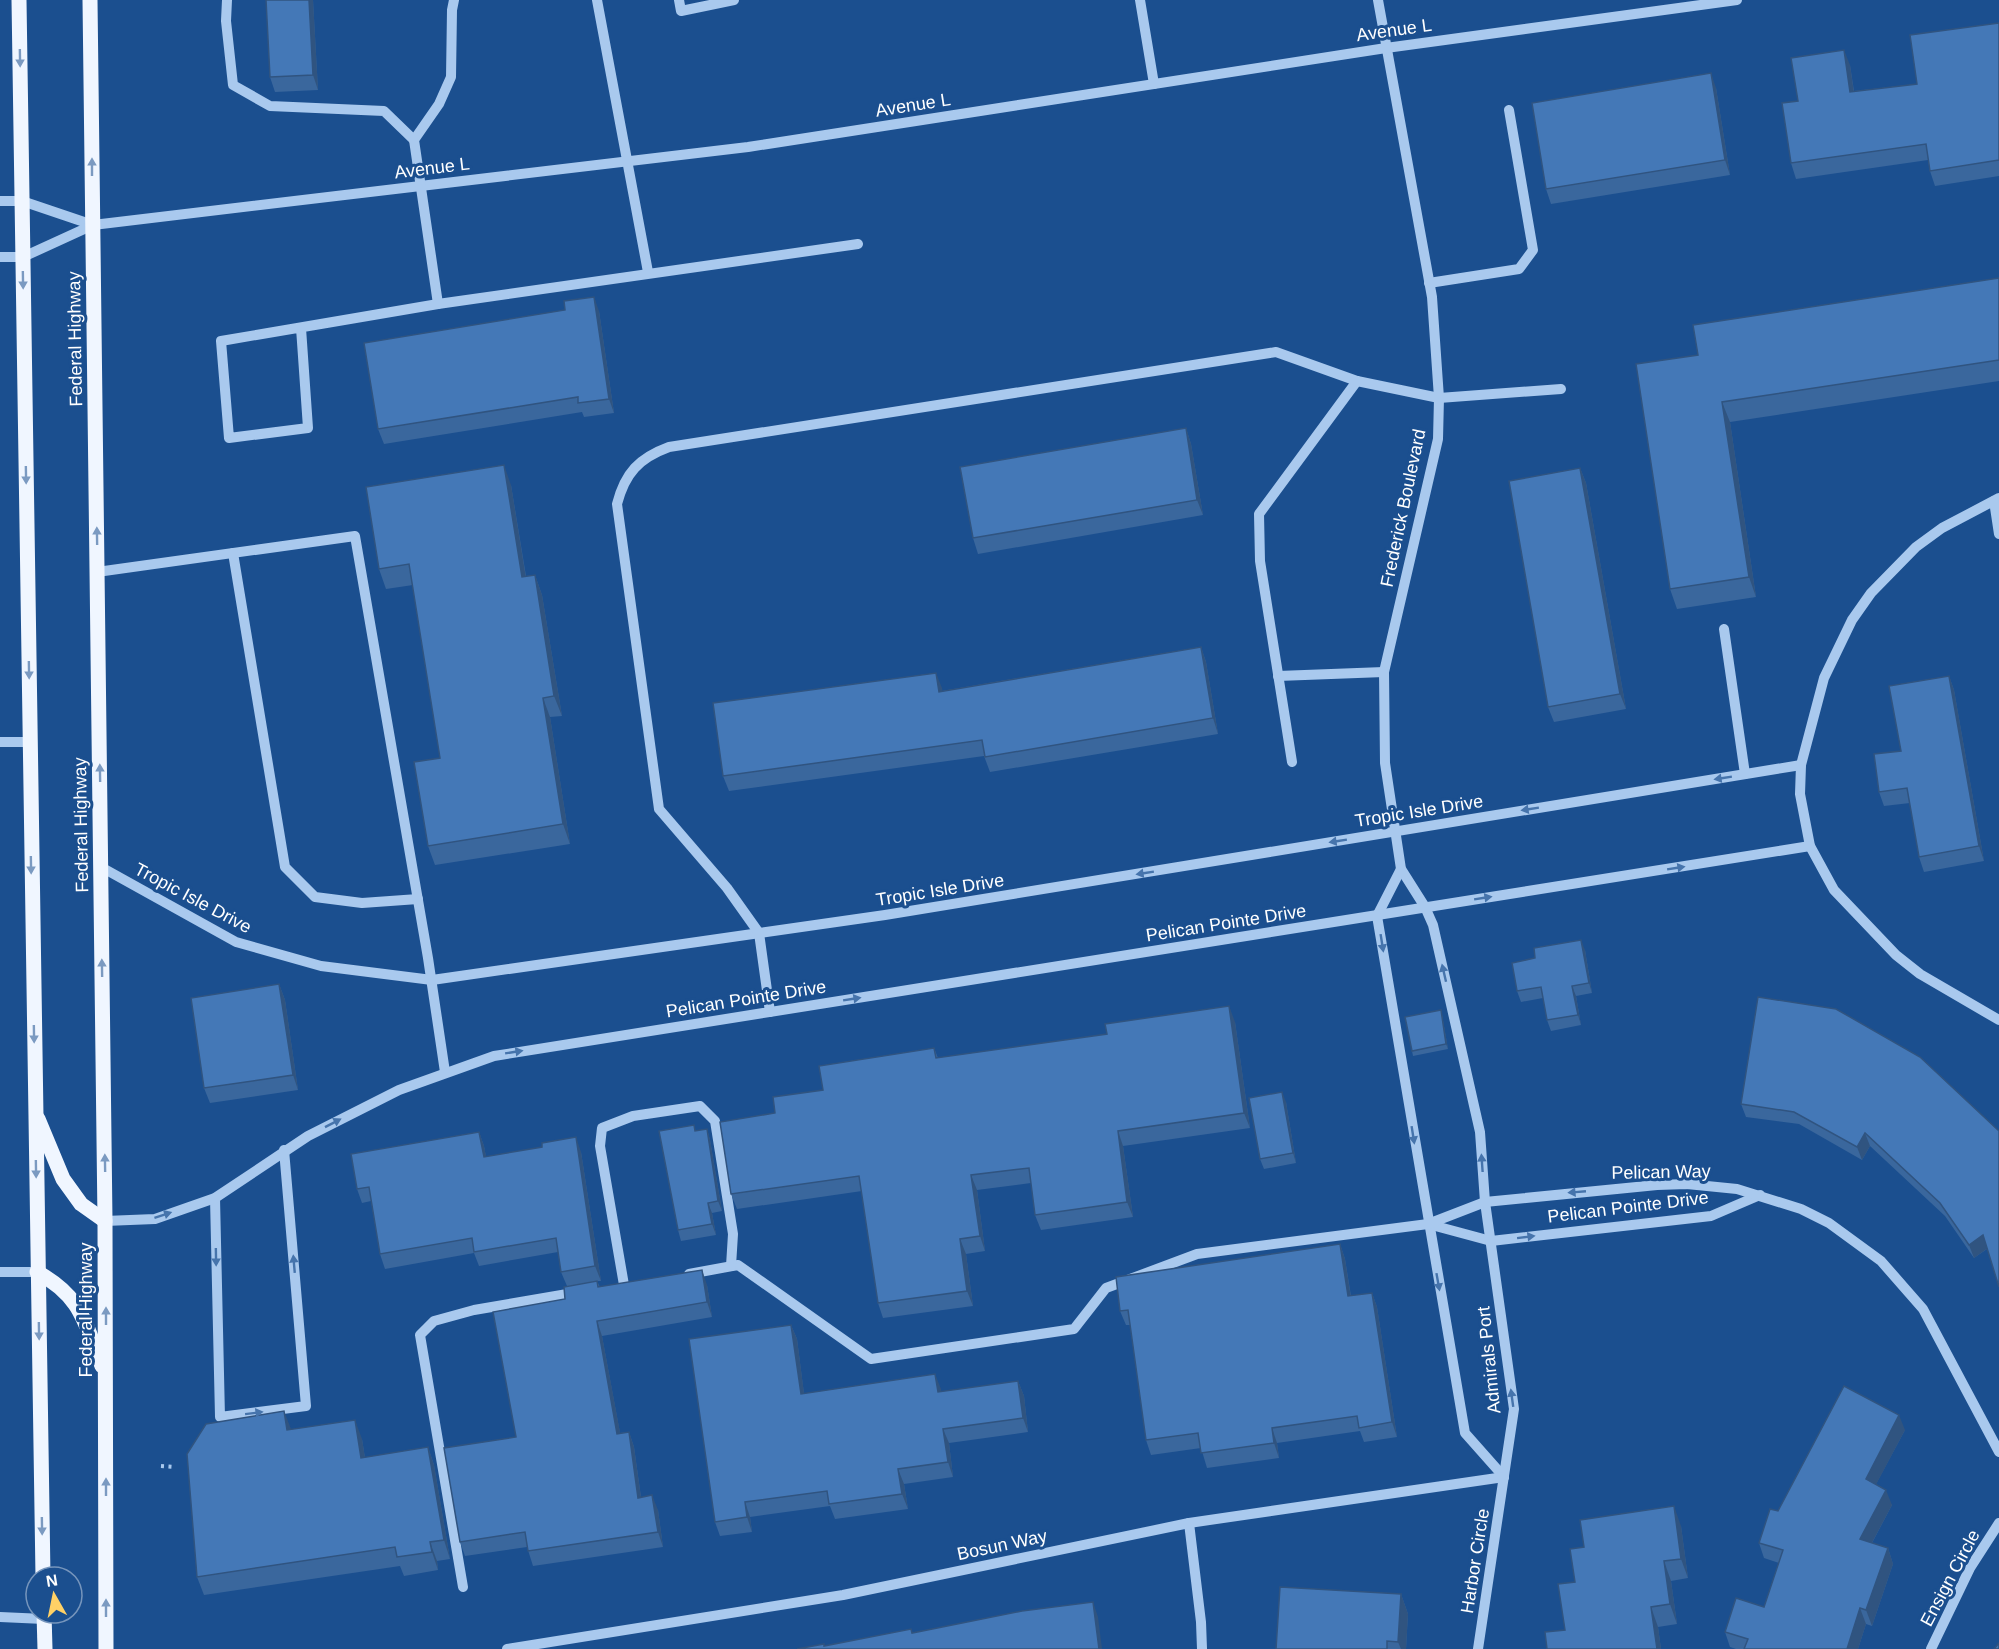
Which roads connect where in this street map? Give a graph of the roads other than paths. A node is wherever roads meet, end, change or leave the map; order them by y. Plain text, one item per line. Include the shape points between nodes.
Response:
1 (19, 0) edge
2 (90, 0) edge
3 (227, 0) edge
4 (454, 0) edge
5 (597, 0) edge
6 (679, 0) edge
7 (734, 0) edge
8 (1140, 0) edge
9 (1378, 0) edge
10 (1737, 0) edge
11 (1386, 48) junction
12 (1154, 84) junction
13 (1509, 110) dead end
14 (414, 140) junction
15 (628, 161) junction
16 (421, 186) junction
17 (0, 201) edge
18 (22, 201) junction
19 (93, 225) junction
20 (858, 244) dead end
21 (23, 257) junction
22 (0, 258) edge
23 (648, 272) junction
24 (1429, 282) junction
25 (438, 304) junction
26 (301, 328) junction
27 (1358, 381) junction
28 (1561, 389) dead end
29 (1439, 398) junction
30 (1996, 499) edge
31 (1999, 534) edge
32 (233, 553) junction
33 (97, 572) junction
34 (1724, 629) dead end
35 (1384, 672) junction
36 (1278, 676) junction
37 (0, 742) edge
38 (30, 742) junction
39 (1292, 762) dead end
40 (1801, 765) junction
41 (1745, 774) junction
42 (1395, 831) junction
43 (1810, 846) junction
44 (101, 867) junction
45 (1401, 869) junction
46 (418, 898) junction
47 (1425, 907) junction
48 (1377, 916) junction
49 (759, 933) junction
50 (432, 980) junction
51 (770, 1012) junction
52 (1999, 1020) edge
53 (445, 1072) junction
54 (35, 1110) junction
55 (284, 1150) junction
56 (1760, 1195) junction
57 (214, 1198) junction
58 (1485, 1202) junction
59 (105, 1221) junction
60 (1428, 1224) junction
61 (1491, 1241) junction
62 (731, 1266) junction
63 (0, 1272) edge
64 (37, 1272) junction
65 (678, 1276) edge
66 (624, 1285) edge
67 (589, 1291) edge
68 (106, 1374) junction
69 (1999, 1452) edge
70 (1504, 1477) junction
71 (1189, 1523) junction
72 (1999, 1523) edge
73 (43, 1565) edge
74 (463, 1587) dead end
75 (24, 1616) edge
76 (0, 1617) edge
77 (44, 1625) edge
78 (45, 1649) edge
79 (106, 1649) edge
80 (507, 1649) edge
81 (1202, 1649) edge
82 (1478, 1649) edge
83 (1931, 1649) edge

1 -> 18 main road
19 -> 2 main road, Federal Highway
3 - 14 street via 233,85 270,106 384,111
4 - 14 street via 451,77
5 - 15 street
6 - 7 street via 681,11
8 - 12 street
9 - 11 street, Frederick Boulevard
10 - 11 street, Avenue L
11 - 12 street, Avenue L
11 - 24 street, Frederick Boulevard
12 - 15 street, Avenue L via 748,147
13 - 24 street via 1533,250 1519,269
14 - 16 street
15 - 16 street, Avenue L
15 - 23 street
16 - 19 street, Avenue L
16 - 25 street
17 - 18 street
18 - 19 street
18 - 21 main road
19 - 21 street
33 -> 19 main road, Federal Highway
20 - 23 street
21 - 22 street
21 -> 38 main road
23 - 25 street
24 - 29 street, Frederick Boulevard
25 - 26 street
26 - 26 street via 221,341 229,438 308,428
27 - 29 street
27 - 36 street via 1259,514 1260,561
27 - 49 street via 1276,352 669,447 633,466 622,484 617,504 659,809 728,888
28 - 29 street
29 - 35 street, Frederick Boulevard via 1438,439
30 - 31 street
30 - 40 street via 1941,528 1916,547 1871,593 1836,648
32 - 33 street
32 - 46 street via 285,867 315,897 362,903
32 - 46 street via 355,536
44 -> 33 main road, Federal Highway
34 - 41 street
35 - 36 street
35 - 42 street, Frederick Boulevard via 1385,763
36 - 39 street
37 - 38 street
38 -> 54 main road
40 - 41 street, Tropic Isle Drive
40 - 43 street via 1800,794
41 -> 42 street, Tropic Isle Drive
42 - 45 street, Frederick Boulevard
42 -> 49 street, Tropic Isle Drive
47 -> 43 street
43 - 52 street via 1834,890 1896,955
44 - 50 street, Tropic Isle Drive via 236,942 321,966
59 -> 44 main road, Federal Highway
45 - 47 street, Admirals Port
45 - 48 street
46 - 50 street
47 - 48 street, Pelican Pointe Drive
58 -> 47 street, Admirals Port via 1480,1132 1433,925
51 -> 48 street, Pelican Pointe Drive
48 -> 60 street, Admirals Port
49 - 50 street, Tropic Isle Drive
49 - 51 street
50 - 53 street
53 -> 51 street, Pelican Pointe Drive via 494,1056
55 -> 53 street, Pelican Pointe Drive via 389,1095
54 - 59 main road via 63,1179 81,1204
54 -> 64 main road
55 - 57 street, Pelican Pointe Drive
57 -> 55 street via 220,1417 306,1406
56 -> 58 street, Pelican Way via 1687,1184
61 -> 56 street, Pelican Pointe Drive via 1711,1216
56 - 69 street, Pelican Way via 1829,1223 1881,1260 1923,1309
59 -> 57 street, Pelican Pointe Drive via 155,1219
58 - 60 street, Pelican Pointe Drive
58 - 61 street, Admirals Port
68 -> 59 main road, Federal Highway
60 - 61 street, Pelican Pointe Drive
60 - 62 street, Pelican Pointe Drive via 1197,1254 1106,1288 1074,1329 871,1359 738,1265
60 -> 70 street, Admirals Port via 1465,1432
70 -> 61 street, Admirals Port via 1514,1409
62 - 65 street
62 - 66 street via 733,1234 715,1121 700,1106 633,1116 602,1128 600,1146
63 - 64 street
64 - 68 main road via 59,1285 77,1303
64 -> 73 main road
67 - 74 street via 474,1310 434,1321 420,1335
79 -> 68 main road, Federal Highway
70 - 71 street, Bosun Way
70 - 82 street, Harbor Circle
71 - 80 street, Bosun Way via 843,1594
71 - 81 street
72 - 83 street, Ensign Circle via 1970,1568
75 - 76 street
77 - 78 main road

